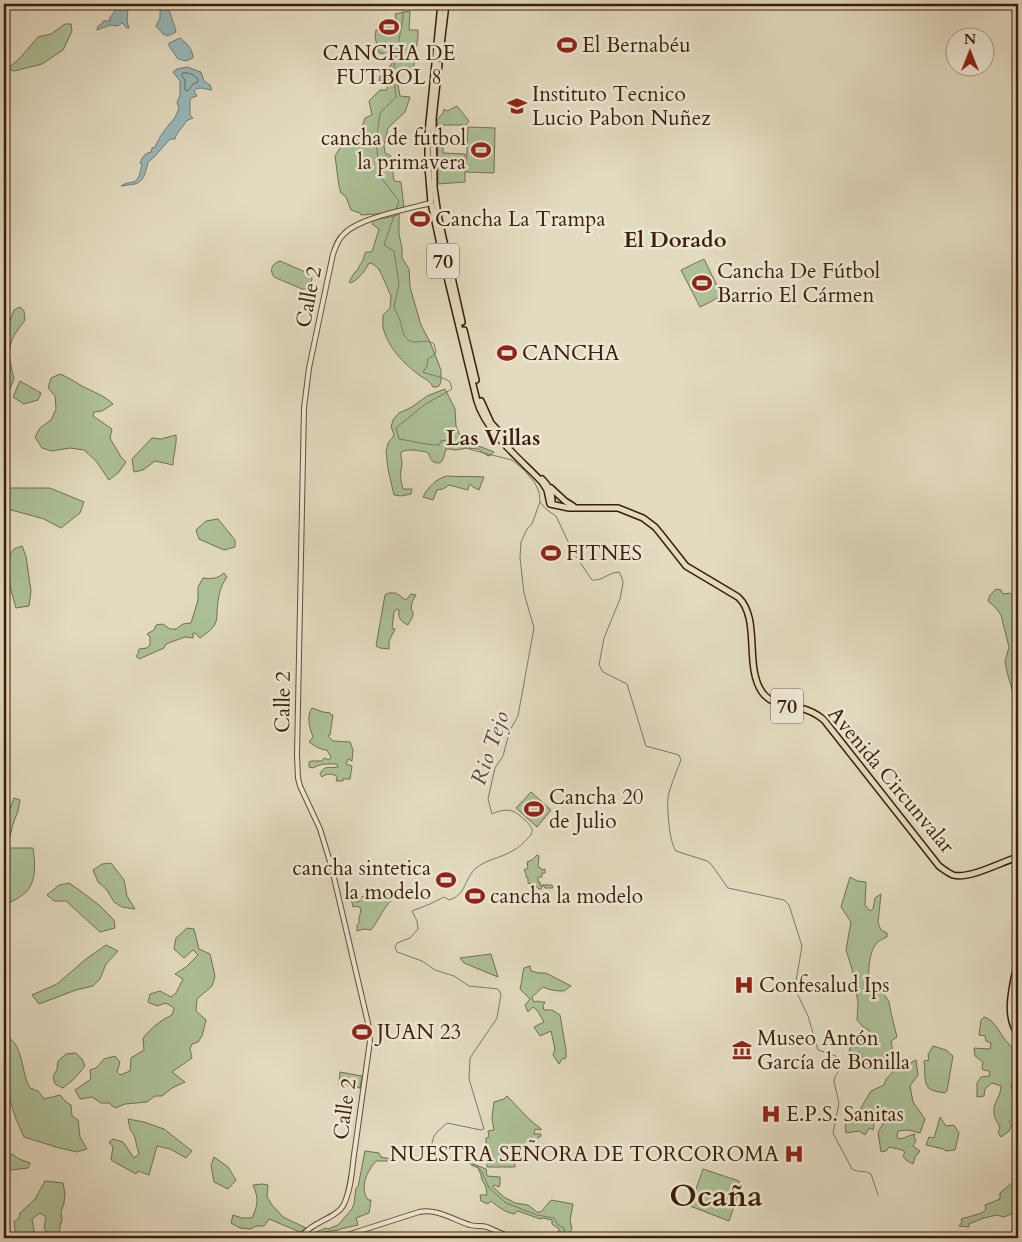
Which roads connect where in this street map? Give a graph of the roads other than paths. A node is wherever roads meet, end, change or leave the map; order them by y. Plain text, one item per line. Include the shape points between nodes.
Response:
1 (441, 4) edge
2 (446, 4) edge
3 (431, 202) junction
4 (548, 484) junction
5 (550, 496) junction
6 (559, 497) junction
7 (576, 508) junction
8 (1018, 857) edge
9 (1018, 959) edge
10 (1018, 1034) edge
11 (303, 1237) edge
12 (331, 1238) edge
13 (512, 1238) edge

1 - 3 main road, 70 via 428,133
2 - 4 main road, 70 via 433,120 438,215 482,404 499,432
3 - 5 main road, 70 via 479,407 495,434 542,482
3 - 11 street, Calle 2 via 367,220 354,226 336,244 309,368 304,408 298,778 331,865 370,1041 344,1206 306,1231
4 - 5 main road, 70
4 - 6 main road
5 - 6 main road
5 - 7 main road, Avenida Circunvalar / 70 via 551,504
6 - 7 main road
7 - 8 main road, Avenida Circunvalar / 70 via 618,508 643,518 655,527 686,566 742,601 748,611 755,675 762,692 777,703 806,710 824,720 939,866 953,875 964,876
9 - 10 main road via 1010,1010
12 - 13 street via 430,1211 472,1226 483,1225

